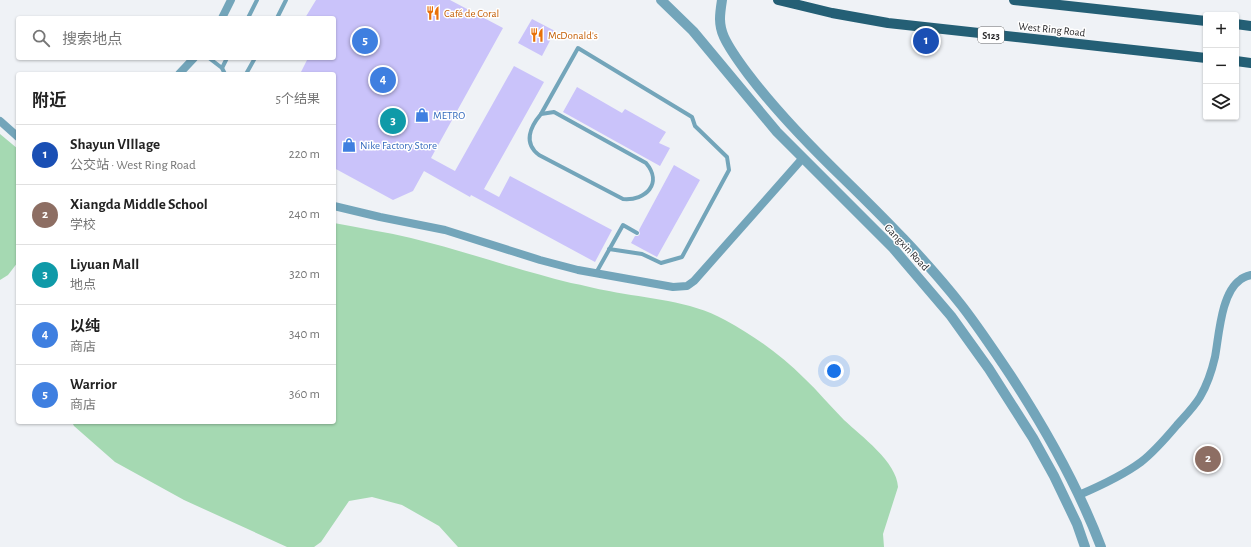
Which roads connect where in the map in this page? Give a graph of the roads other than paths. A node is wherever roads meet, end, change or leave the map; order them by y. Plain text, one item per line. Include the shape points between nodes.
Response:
1 (230, 0) edge
2 (257, 0) edge
3 (286, 0) edge
4 (661, 0) edge
5 (722, 0) edge
6 (778, 0) edge
7 (1014, 0) edge
8 (223, 16) edge
9 (249, 16) edge
10 (278, 16) edge
11 (1203, 21) edge
12 (1239, 24) edge
13 (1251, 26) edge
14 (1203, 58) edge
15 (192, 60) edge
16 (212, 60) edge
17 (226, 60) edge
18 (254, 60) edge
19 (1239, 61) edge
20 (1251, 62) edge
21 (222, 68) junction
22 (181, 72) edge
23 (224, 72) edge
24 (247, 72) edge
25 (541, 114) junction
26 (0, 121) edge
27 (16, 135) edge
28 (802, 159) junction
29 (336, 206) edge
30 (637, 233) dead end
31 (610, 249) junction
32 (596, 273) junction
33 (1251, 275) edge
34 (1079, 495) junction
35 (1085, 547) edge
36 (1101, 547) edge

1 - 8 street
2 - 9 lane
3 - 10 lane
4 - 28 street, Gangxin Road via 693,31
5 - 34 street, Gangxin Road via 720,27 732,52 788,122 904,238 963,308 1046,431
6 - 14 main road, West Ring Road / S123 via 888,23
7 - 11 main road
12 - 13 main road
15 - 22 street
16 - 21 lane
17 - 21 lane
18 - 24 lane
19 - 20 main road
21 - 23 lane
25 - 25 lane via 533,123 530,134 531,144 539,155 623,199 631,200 649,191 653,182 651,169 646,163 554,112
25 - 31 lane via 578,48 692,117 695,126 727,157 729,170 682,257 661,263 642,254
26 - 27 street
28 - 32 street via 687,286
28 - 35 street, Gangxin Road via 894,248 951,316 1033,438 1054,476
29 - 32 street via 445,230 540,260
30 - 31 lane via 623,225
31 - 32 lane
33 - 34 street via 1240,279 1229,296 1224,308 1215,357 1200,396 1190,410 1141,462 1110,481
34 - 36 street, Gangxin Road

